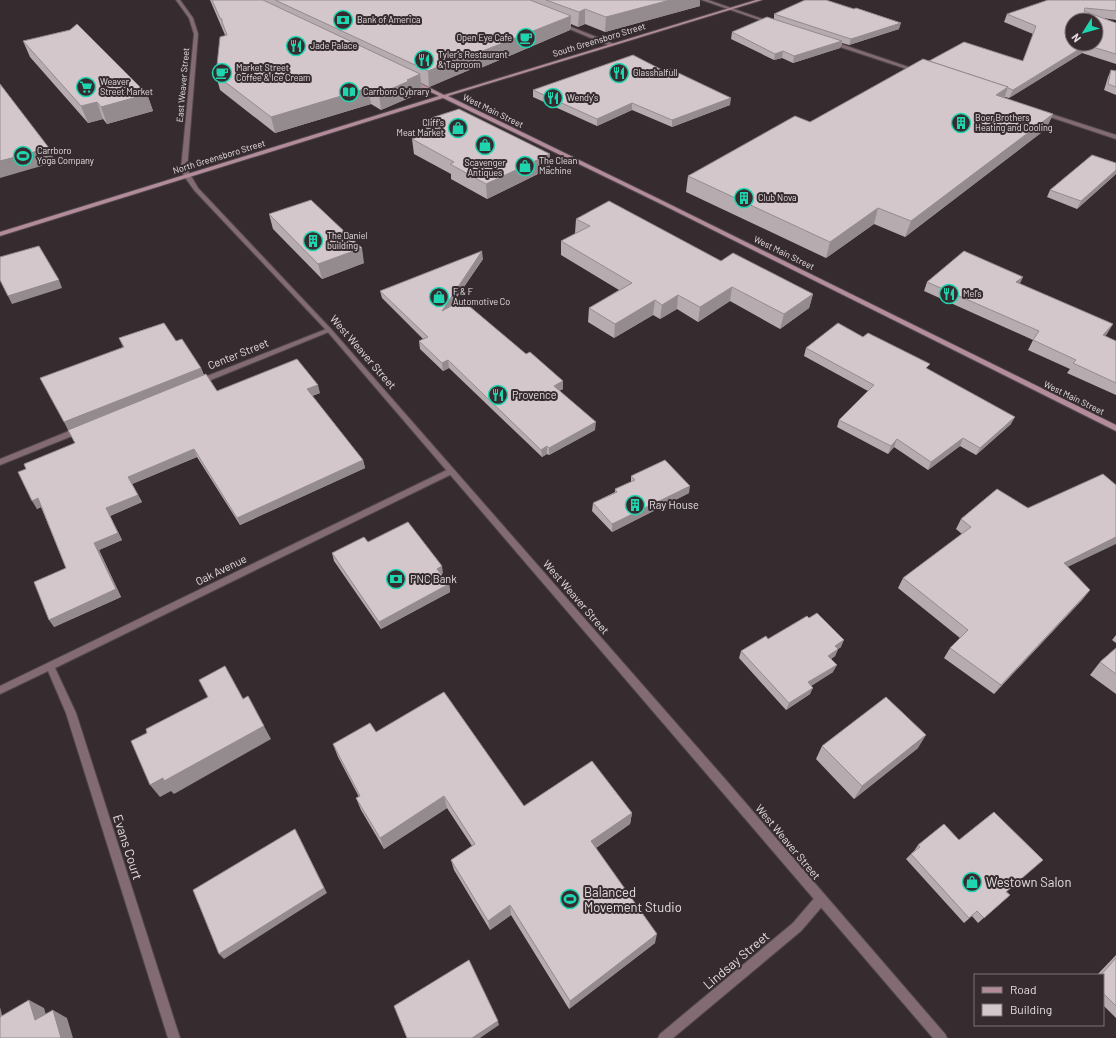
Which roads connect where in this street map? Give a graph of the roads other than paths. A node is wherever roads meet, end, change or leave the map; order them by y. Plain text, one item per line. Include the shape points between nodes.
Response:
1 (178, 0) edge
2 (704, 0) edge
3 (760, 0) edge
4 (730, 9) junction
5 (557, 22) edge
6 (775, 24) edge
7 (828, 41) edge
8 (612, 44) junction
9 (926, 74) edge
10 (405, 78) edge
11 (442, 97) junction
12 (1039, 111) edge
13 (1116, 137) edge
14 (186, 176) junction
15 (0, 234) edge
16 (328, 330) junction
17 (191, 385) edge
18 (83, 428) edge
19 (1116, 428) edge
20 (0, 462) edge
21 (451, 471) junction
22 (50, 666) junction
23 (0, 690) edge
24 (821, 899) junction
25 (174, 1038) edge
26 (664, 1038) edge
27 (941, 1038) edge

1 - 14 street, East Weaver Street via 191,18 196,34 184,165
2 - 4 street
3 - 4 main road, South Greensboro Street
4 - 6 street
4 - 8 main road, South Greensboro Street
5 - 8 street
7 - 9 street
8 - 11 main road, South Greensboro Street
10 - 11 main road, West Main Street
11 - 14 main road, North Greensboro Street
11 - 19 main road, West Main Street via 661,202
12 - 13 street
14 - 15 main road, North Greensboro Street
14 - 16 street, West Weaver Street
16 - 17 street, Center Street
16 - 21 street, West Weaver Street
18 - 20 street
21 - 22 street, Oak Avenue
21 - 24 street, West Weaver Street
22 - 23 street, Oak Avenue
22 - 25 street, Evans Court via 71,713
24 - 26 street, Lindsay Street via 797,927
24 - 27 street, West Weaver Street

